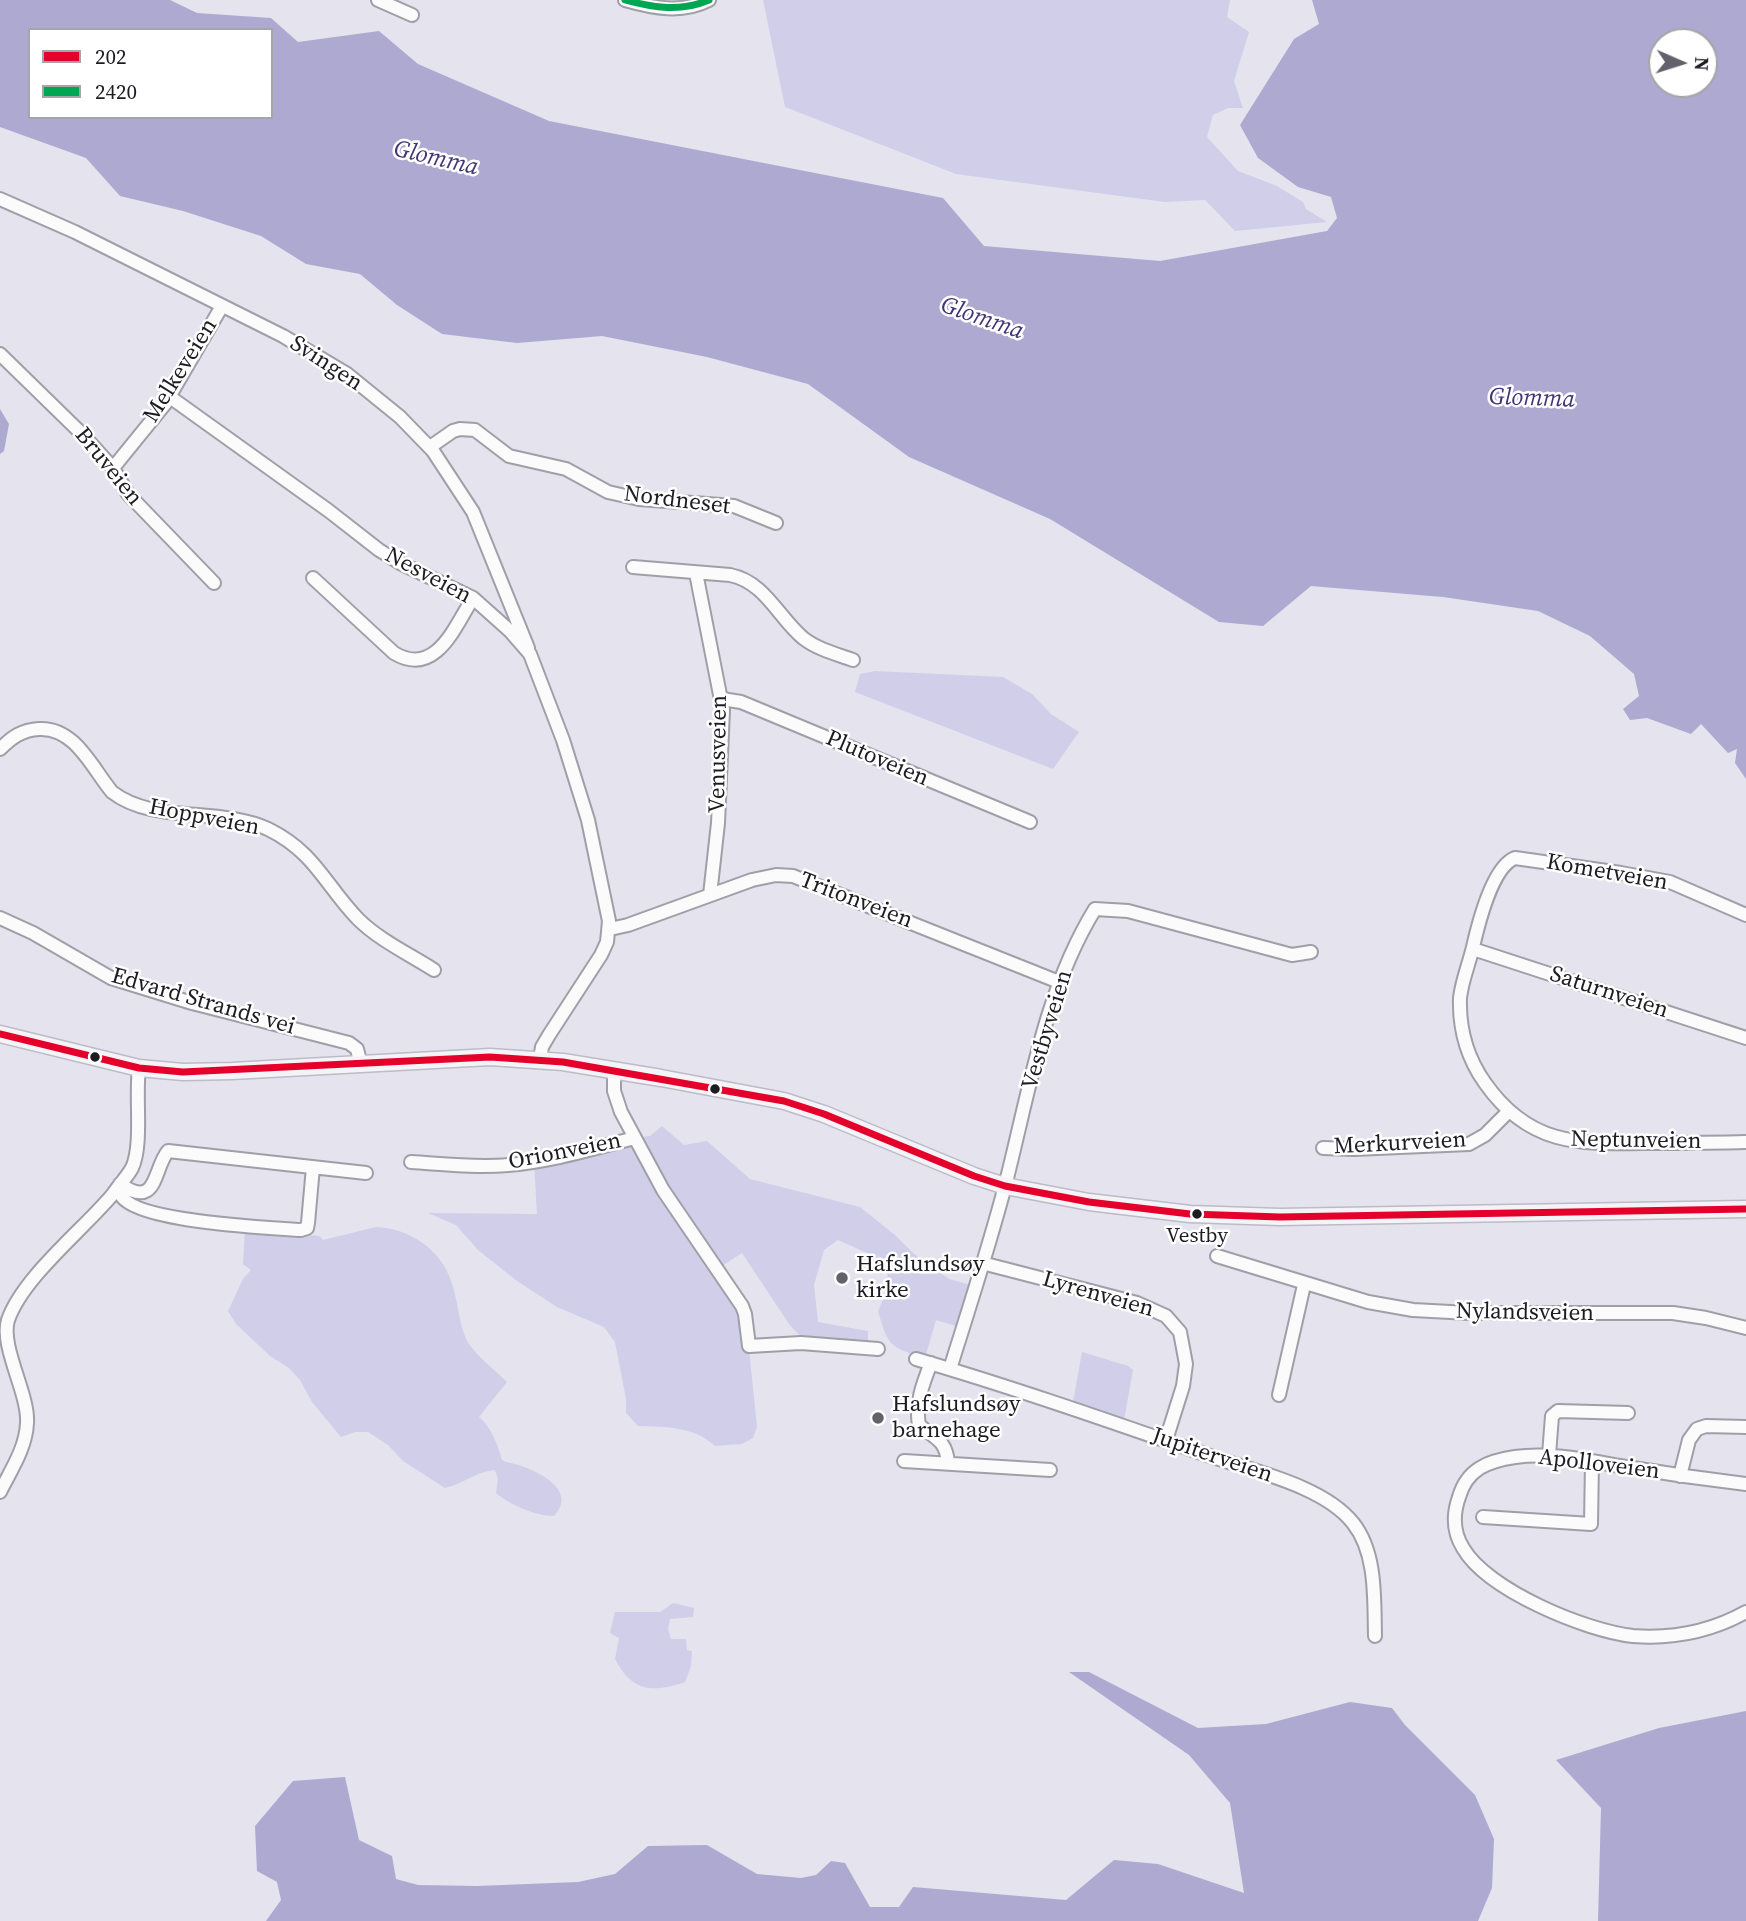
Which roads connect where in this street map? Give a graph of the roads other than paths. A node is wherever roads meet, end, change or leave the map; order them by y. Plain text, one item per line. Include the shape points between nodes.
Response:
1 (378, 0) edge
2 (625, 0) edge
3 (709, 0) edge
4 (412, 15) dead end
5 (0, 199) edge
6 (222, 306) junction
7 (0, 354) edge
8 (170, 397) junction
9 (430, 447) junction
10 (113, 468) junction
11 (776, 523) dead end
12 (633, 566) dead end
13 (696, 573) junction
14 (313, 578) dead end
15 (214, 583) dead end
16 (507, 595) junction
17 (473, 598) junction
18 (485, 607) junction
19 (530, 654) junction
20 (853, 660) dead end
21 (723, 699) junction
22 (0, 748) edge
23 (1030, 822) dead end
24 (1505, 863) joint
25 (710, 895) junction
26 (1746, 915) edge
27 (0, 918) edge
28 (610, 929) junction
29 (1473, 948) junction
30 (1311, 952) dead end
31 (434, 970) dead end
32 (1059, 982) junction
33 (0, 1034) edge
34 (1746, 1038) edge
35 (540, 1059) junction
36 (361, 1065) junction
37 (139, 1068) junction
38 (614, 1070) junction
39 (1509, 1111) junction
40 (635, 1138) junction
41 (1746, 1142) edge
42 (1323, 1148) dead end
43 (411, 1162) dead end
44 (313, 1167) junction
45 (366, 1173) dead end
46 (120, 1184) junction
47 (1005, 1186) junction
48 (1746, 1209) edge
49 (1217, 1256) dead end
50 (982, 1263) junction
51 (1304, 1285) junction
52 (1746, 1328) edge
53 (878, 1349) dead end
54 (916, 1359) dead end
55 (931, 1363) junction
56 (950, 1369) junction
57 (1279, 1395) dead end
58 (1628, 1413) dead end
59 (1746, 1427) edge
60 (1166, 1440) junction
61 (1549, 1455) junction
62 (904, 1461) dead end
63 (1592, 1461) junction
64 (948, 1462) junction
65 (1050, 1470) dead end
66 (1680, 1476) junction
67 (1746, 1484) edge
68 (0, 1492) edge
69 (1483, 1517) dead end
70 (1746, 1612) edge
71 (1376, 1636) dead end

1 - 4 street
2 - 3 street via 661,9
5 - 6 street, Svingen
6 - 8 street, Melkeveien
6 - 9 street, Svingen via 347,374
7 - 10 street, Bruveien
8 - 10 street, Melkeveien
8 - 17 street, Nesveien via 379,551
9 - 11 street, Nordneset via 453,431 475,430 509,456 566,469 608,492 639,499 729,505
9 - 16 street, Svingen via 473,512
10 - 15 street, Bruveien via 128,494
12 - 13 street
13 - 20 street via 749,581 806,640
13 - 21 street, Venusveien
14 - 17 street via 394,653 408,658 439,651
16 - 18 street
16 - 19 street, Svingen
17 - 18 street, Nesveien
18 - 19 street, Nesveien
19 - 28 street, Nesveien via 588,820
21 - 23 street, Plutoveien via 741,702
21 - 25 street, Venusveien via 720,805
22 - 31 street, Hoppveien via 19,733 54,730 71,740 121,798 270,831 309,858 366,926
24 - 26 street, Kometveien via 1519,858 1670,882
24 - 29 street, Neptunveien via 1482,912
25 - 28 street, Tritonveien
25 - 32 street, Tritonveien via 765,876 798,877
27 - 36 street, Edvard Strands vei via 111,978 349,1043 357,1049
28 - 35 street via 601,955 549,1035
29 - 34 street, Saturnveien
29 - 39 street, Neptunveien via 1461,996 1464,1036 1480,1076
30 - 32 street, Vestbyveien via 1292,955 1128,911 1095,909
32 - 47 street, Vestbyveien
33 - 37 main road
35 - 36 main road via 481,1057
35 - 38 main road
36 - 37 main road via 232,1072
37 - 46 street via 135,1158
38 - 40 street via 617,1101
38 - 47 main road via 784,1101
39 - 41 street, Neptunveien via 1539,1131 1581,1143
39 - 42 street, Merkurveien via 1469,1144
40 - 43 street, Orionveien via 509,1165
40 - 53 street via 663,1190 742,1306 749,1346 801,1343
44 - 45 street
44 - 46 street via 168,1151 148,1190 135,1192
44 - 46 street via 308,1223 301,1230 157,1214 126,1200
46 - 68 street via 31,1283 7,1322 27,1425 25,1441
47 - 48 main road via 1156,1211 1247,1217
47 - 50 street, Vestbyveien
49 - 51 street, Nylandsveien
50 - 56 street, Vestbyveien
50 - 60 street, Lyrenveien via 1138,1303 1166,1316 1180,1332 1186,1364
51 - 52 street, Nylandsveien via 1368,1303 1426,1311 1672,1313
51 - 57 street
54 - 55 street, Jupiterveien
55 - 56 street, Jupiterveien
55 - 64 street via 923,1381 919,1425 943,1443
56 - 60 street, Jupiterveien
58 - 61 street via 1558,1411 1552,1416
59 - 66 street via 1699,1427 1689,1440
60 - 71 street, Jupiterveien via 1304,1489 1343,1512 1361,1535 1372,1574
61 - 63 street, Apolloveien
61 - 70 street, Apolloveien via 1487,1463 1463,1484 1456,1530 1466,1553 1490,1575 1551,1612 1632,1636 1697,1632
62 - 64 street
63 - 66 street, Apolloveien
63 - 69 street via 1591,1524
64 - 65 street
66 - 67 street, Apolloveien

